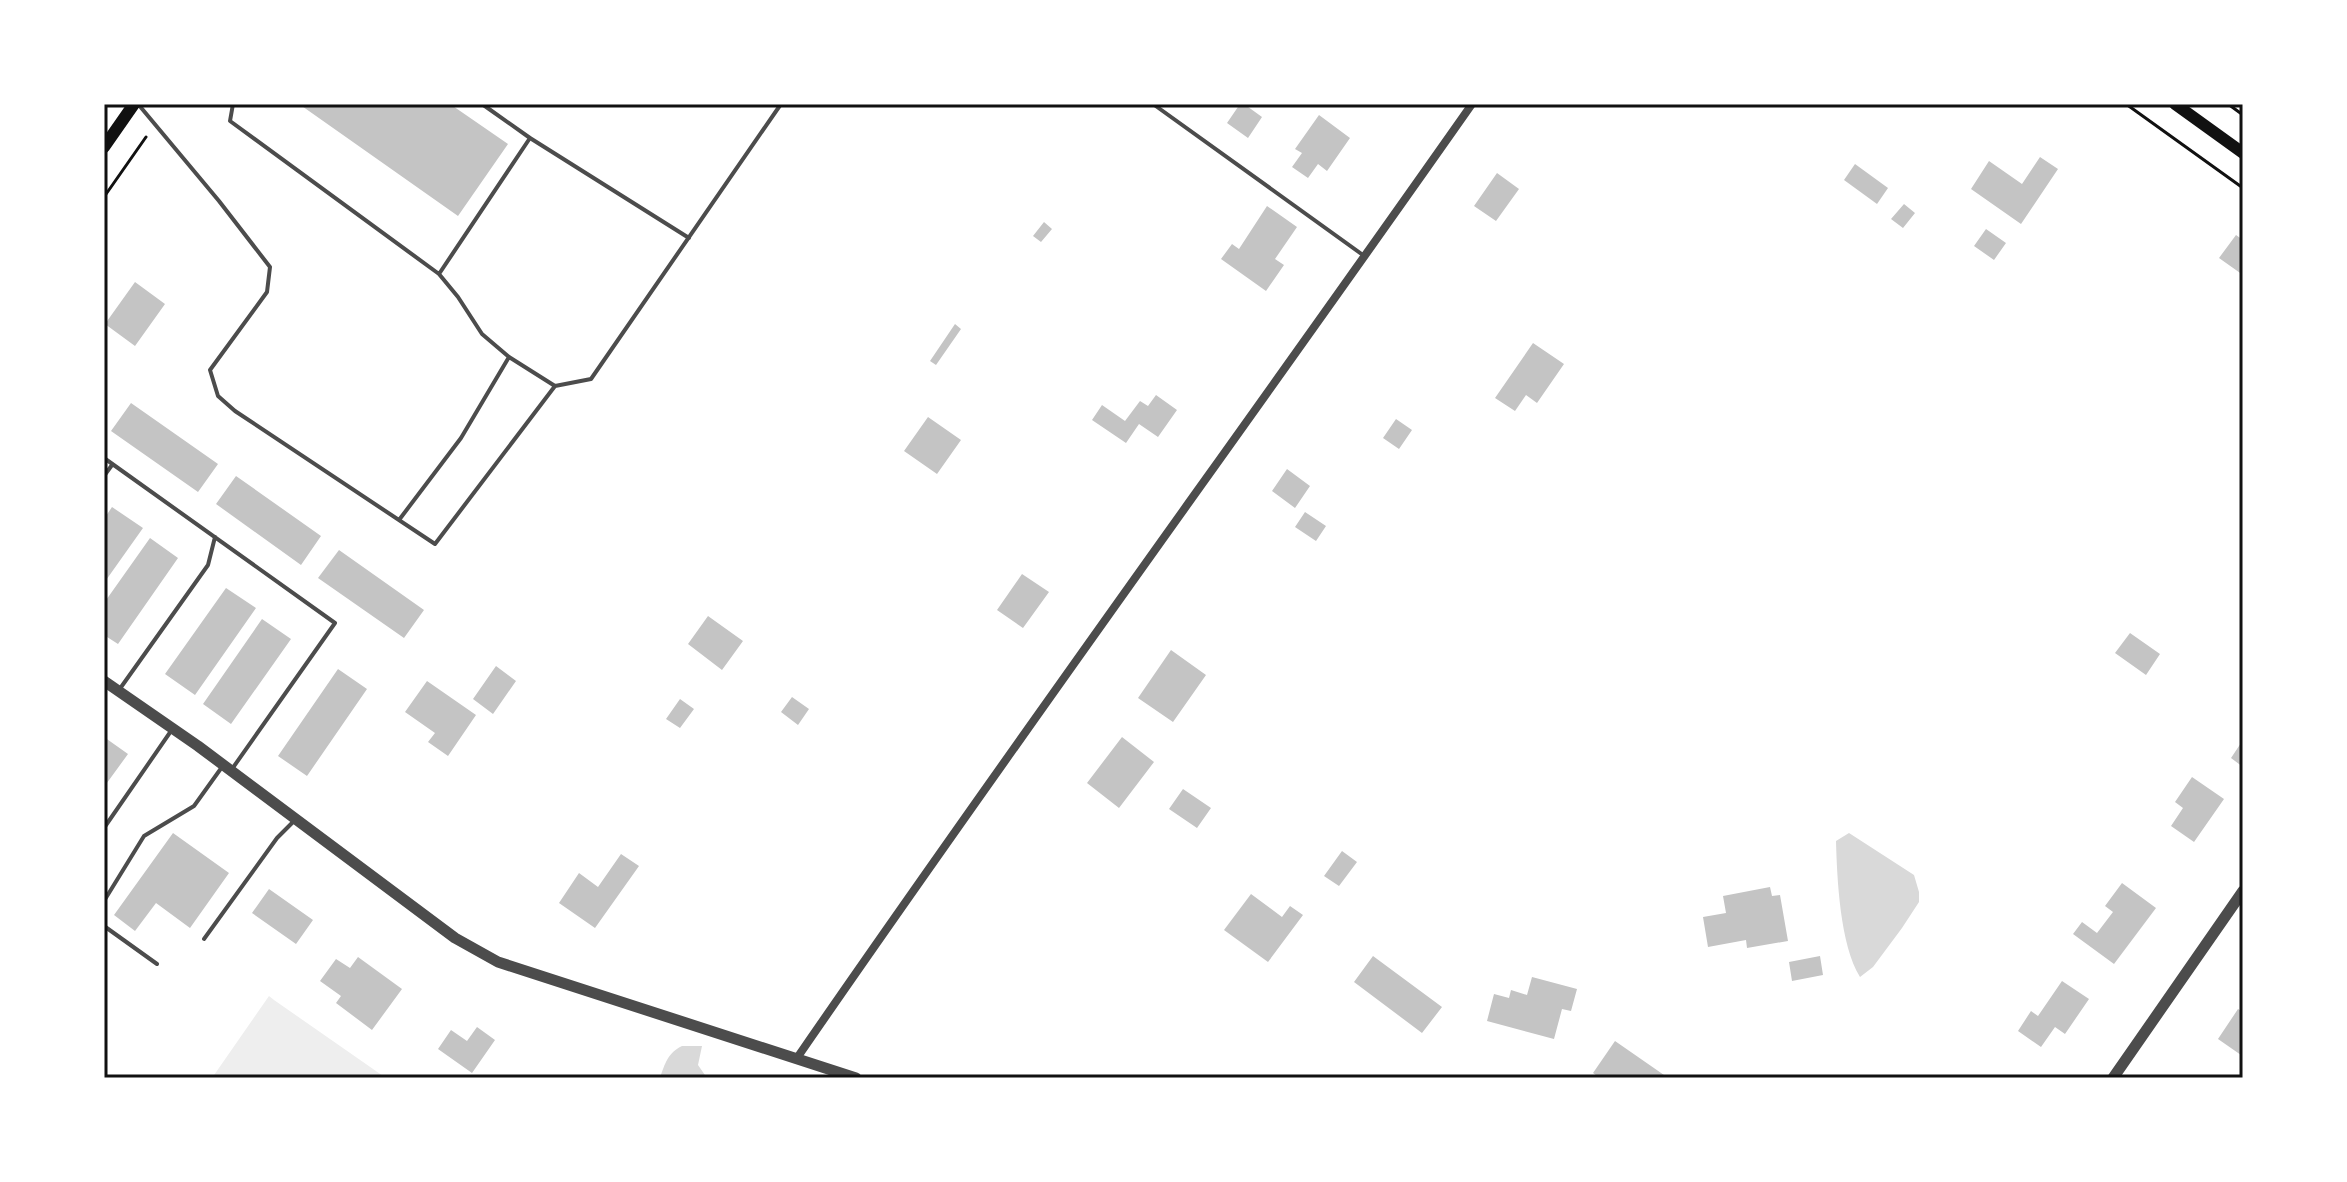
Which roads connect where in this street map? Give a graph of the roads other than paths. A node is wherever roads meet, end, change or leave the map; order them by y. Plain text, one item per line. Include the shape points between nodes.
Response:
1 (136, 104) edge
2 (233, 104) edge
3 (482, 104) edge
4 (781, 104) edge
5 (1153, 104) edge
6 (1472, 104) edge
7 (2175, 104) edge
8 (530, 138) junction
9 (104, 147) edge
10 (2243, 153) edge
11 (689, 238) junction
12 (1365, 257) junction
13 (439, 274) junction
14 (509, 357) junction
15 (555, 386) junction
16 (104, 458) edge
17 (112, 464) junction
18 (104, 476) edge
19 (399, 520) junction
20 (215, 537) junction
21 (105, 683) edge
22 (118, 691) junction
23 (172, 729) junction
24 (227, 768) junction
25 (296, 819) junction
26 (104, 828) edge
27 (2243, 891) edge
28 (104, 901) edge
29 (104, 926) edge
30 (204, 939) dead end
31 (157, 964) dead end
32 (797, 1058) junction
33 (856, 1078) edge
34 (2113, 1078) edge

1 - 9 main road
1 - 19 lane via 270,267 267,292 210,370 218,396
2 - 13 lane via 230,121
3 - 8 lane
4 - 11 lane
5 - 12 lane
6 - 12 street
7 - 10 main road
8 - 11 lane
8 - 13 lane
11 - 15 lane via 591,379
12 - 32 street
13 - 14 lane via 482,334
14 - 15 lane
14 - 19 lane via 461,438
15 - 19 lane via 435,544
16 - 17 lane
17 - 18 lane
17 - 20 lane
20 - 22 lane via 208,565
20 - 24 lane via 335,623
21 - 22 street
22 - 23 street
23 - 24 street
23 - 26 lane
24 - 25 street
24 - 28 lane via 194,806 144,836
25 - 30 lane
25 - 32 street via 455,938 498,962
27 - 34 street
29 - 31 lane
32 - 33 street

